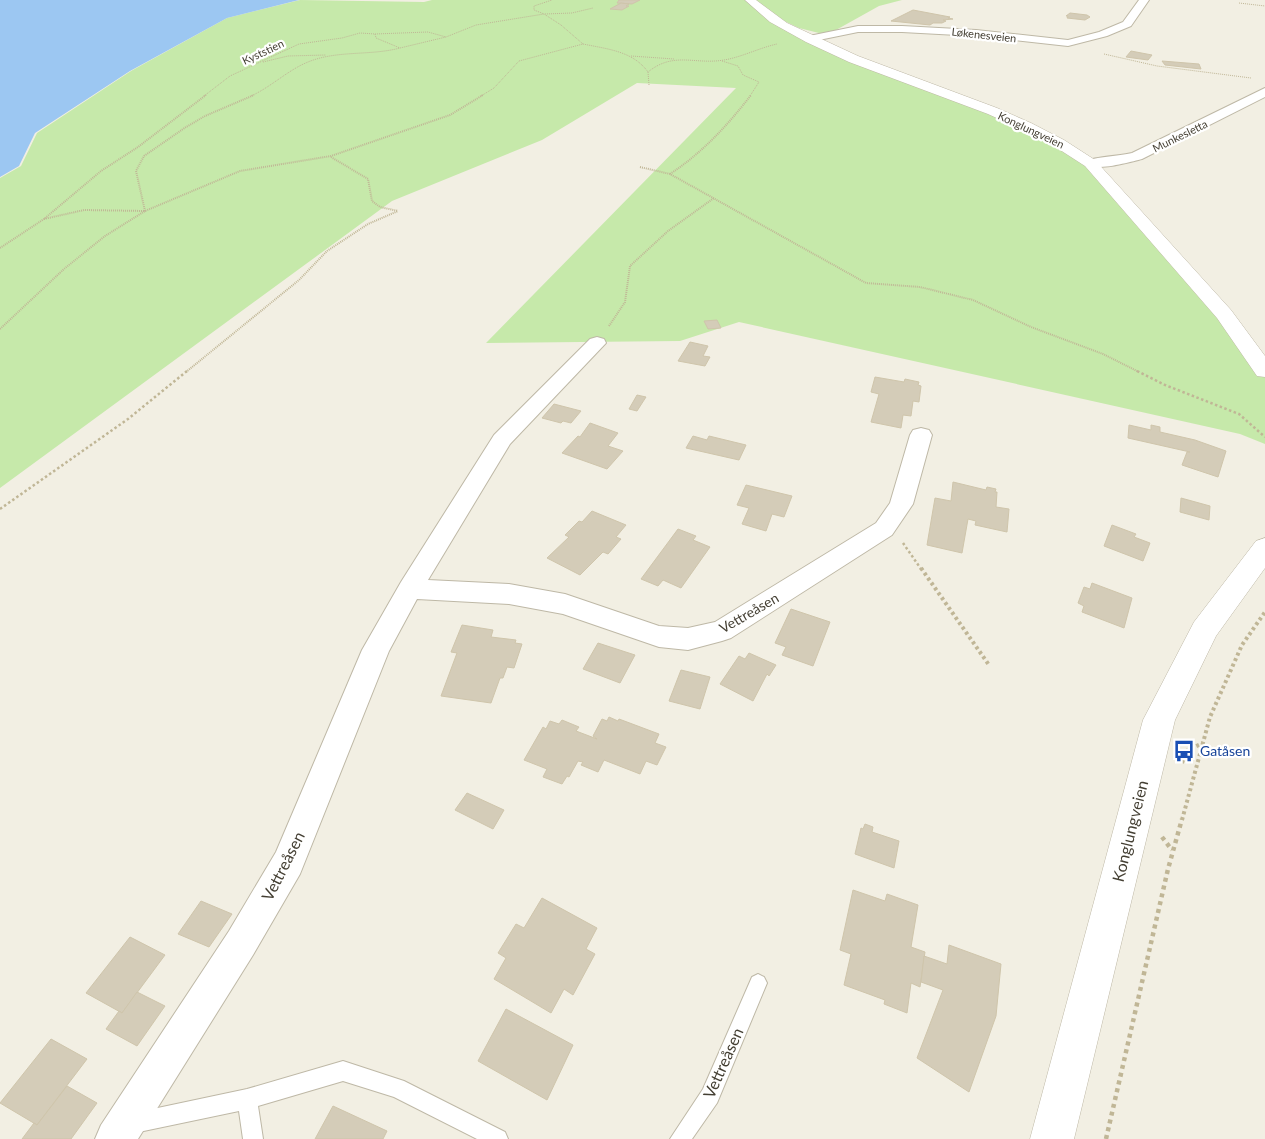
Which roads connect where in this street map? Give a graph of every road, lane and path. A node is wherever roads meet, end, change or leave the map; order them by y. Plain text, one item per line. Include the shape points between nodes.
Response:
1 (552, 0) edge
2 (750, 0) edge
3 (1144, 0) edge
4 (1239, 3) dead end
5 (1265, 6) edge
6 (593, 8) dead end
7 (544, 14) junction
8 (375, 34) junction
9 (446, 37) junction
10 (810, 39) junction
11 (1068, 43) junction
12 (583, 44) junction
13 (400, 48) junction
14 (332, 55) junction
15 (628, 55) junction
16 (680, 60) junction
17 (721, 60) junction
18 (255, 63) junction
19 (648, 72) junction
20 (1253, 78) dead end
21 (649, 85) dead end
22 (1265, 92) edge
23 (331, 156) junction
24 (1090, 163) junction
25 (640, 167) dead end
26 (670, 174) junction
27 (714, 198) junction
28 (145, 211) junction
29 (44, 219) junction
30 (0, 248) edge
31 (0, 329) edge
32 (597, 343) joint
33 (1265, 372) edge
34 (921, 435) dead end
35 (1265, 437) edge
36 (0, 509) edge
37 (884, 529) junction
38 (1265, 548) edge
39 (410, 589) junction
40 (1265, 612) edge
41 (989, 665) dead end
42 (758, 983) dead end
43 (247, 1099) junction
44 (120, 1132) edge
45 (253, 1139) edge
46 (498, 1139) edge
47 (680, 1139) edge
48 (1052, 1139) edge
49 (1106, 1139) edge

1 - 7 path via 534,6 534,10
2 - 10 street, Konglungveien via 768,16
3 - 11 street, Løkenesveien via 1127,24
4 - 5 path
6 - 7 path
7 - 9 path via 462,28
7 - 12 path
8 - 9 path, Kyststien via 428,32
8 - 13 path via 376,38
8 - 18 path, Kyststien via 360,33 299,44
9 - 13 path
10 - 11 street, Løkenesveien via 858,29 902,28
10 - 17 path via 751,50 741,56
10 - 24 street, Konglungveien via 880,70 1019,122 1066,145
11 - 20 path via 1157,66
12 - 15 path
12 - 23 path via 519,61 494,88 450,115
13 - 14 path
14 - 18 path via 288,56
14 - 28 path via 308,62 258,93 205,116 144,156 136,171
15 - 16 path
15 - 19 path via 644,64
16 - 17 path
16 - 19 path via 662,62
17 - 26 path via 738,66 743,75 759,82 742,108 686,165
18 - 29 path, Kyststien via 230,76 102,171
19 - 21 path
22 - 24 street, Munkesletta via 1137,156
23 - 28 path via 240,171
23 - 36 path via 368,179 372,200 380,207 398,211 368,224 327,251 299,280 128,419
24 - 33 street, Konglungveien via 1224,314
25 - 26 path
26 - 27 path
27 - 32 path via 668,231 630,266 625,302
27 - 35 path via 866,283 920,287 973,300 1239,414
28 - 29 path via 84,210
28 - 31 path via 105,236 64,269
29 - 30 path, Kyststien
32 - 39 street, Vettreåsen via 502,440
34 - 37 street, Vettreåsen via 901,504
37 - 39 street, Vettreåsen via 722,631 688,639 659,636 564,604 508,594
37 - 41 path via 904,543
38 - 48 street, Konglungveien via 1204,630 1159,720
39 - 44 street, Vettreåsen via 376,650 288,863 241,943
40 - 49 path via 1242,645 1210,718 1168,869
42 - 47 lane, Vettreåsen via 710,1096
43 - 44 lane, Vettreåsen
43 - 45 lane
43 - 46 lane, Vettreåsen via 343,1071 397,1088

